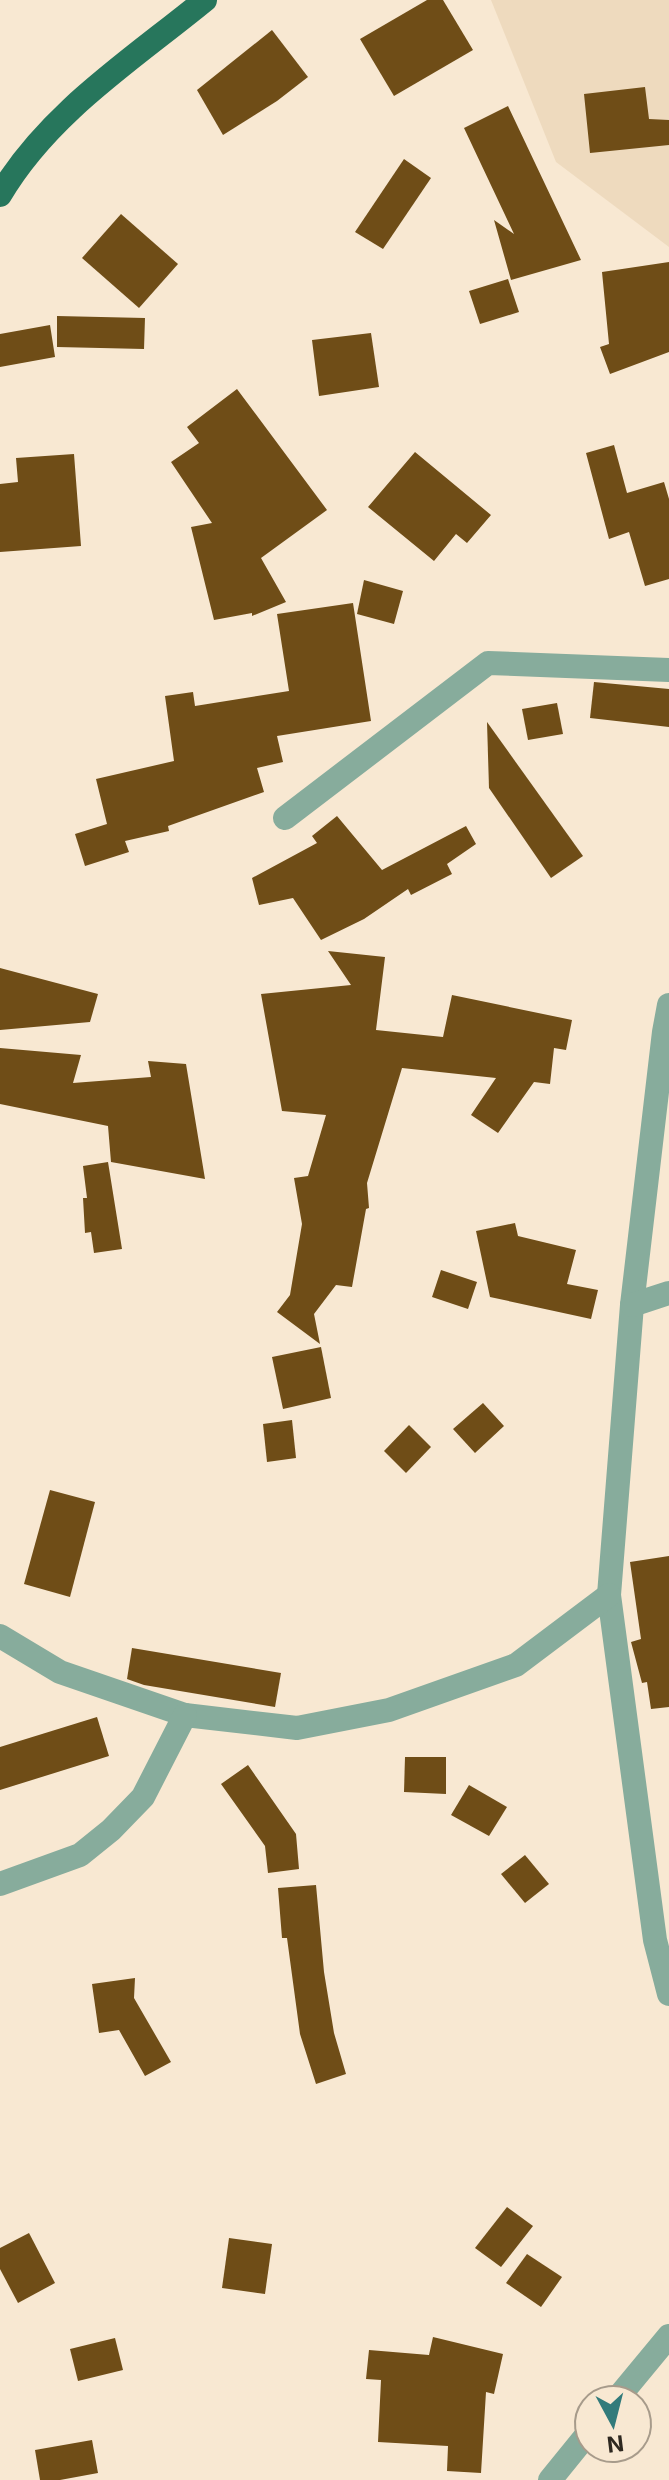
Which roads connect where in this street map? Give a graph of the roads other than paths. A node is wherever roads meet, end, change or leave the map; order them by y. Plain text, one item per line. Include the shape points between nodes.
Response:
1 (205, 0) edge
2 (0, 195) edge
3 (669, 670) edge
4 (285, 818) dead end
5 (669, 1005) edge
6 (669, 1293) edge
7 (632, 1305) junction
8 (609, 1595) junction
9 (0, 1636) edge
10 (185, 1715) junction
11 (0, 1884) edge
12 (669, 1994) edge
13 (669, 2336) edge
14 (629, 2384) edge
15 (573, 2452) edge
16 (550, 2480) edge

1 - 2 main road via 58,119
3 - 4 street via 488,663
5 - 7 street
6 - 7 street
7 - 8 street
8 - 10 street via 516,1665 389,1710 297,1728
8 - 12 street via 655,1940
9 - 10 street via 60,1672
10 - 11 street via 143,1797 111,1830 80,1855
13 - 14 street
15 - 16 street

